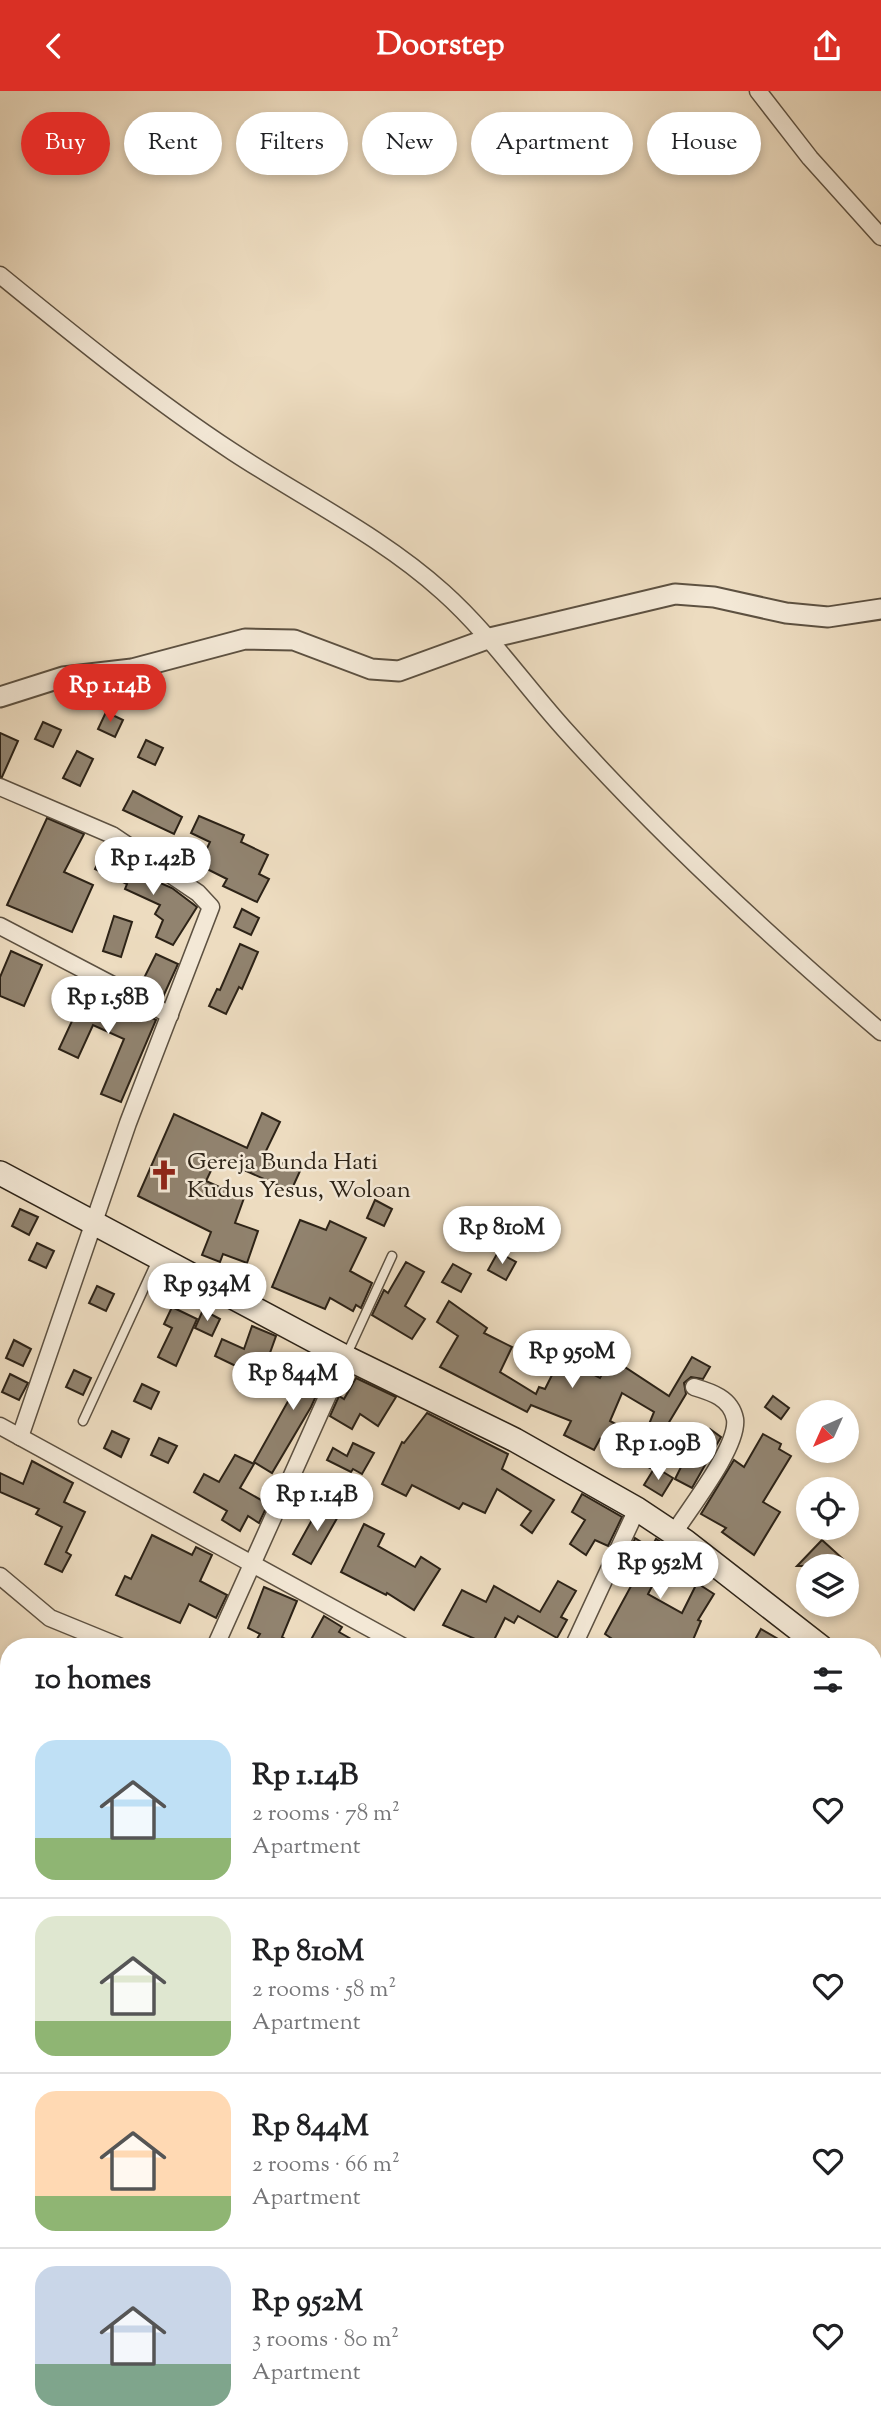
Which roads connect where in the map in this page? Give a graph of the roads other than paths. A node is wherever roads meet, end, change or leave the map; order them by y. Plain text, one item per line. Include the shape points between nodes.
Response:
1 (758, 91) edge
2 (881, 237) edge
3 (0, 275) edge
4 (881, 608) edge
5 (490, 638) junction
6 (0, 697) edge
7 (0, 787) edge
8 (0, 926) edge
9 (170, 1015) junction
10 (881, 1032) edge
11 (0, 1173) edge
12 (94, 1225) junction
13 (392, 1257) dead end
14 (158, 1258) junction
15 (345, 1357) junction
16 (694, 1387) dead end
17 (83, 1421) dead end
18 (0, 1426) edge
19 (20, 1437) junction
20 (637, 1510) junction
21 (674, 1534) junction
22 (250, 1564) junction
23 (0, 1576) edge
24 (99, 1638) edge
25 (219, 1638) edge
26 (387, 1638) edge
27 (577, 1638) edge
28 (809, 1638) edge

1 - 2 street
3 - 5 street via 166,408 398,555
4 - 5 street via 828,617 675,594
5 - 6 street via 399,671 371,669 294,640 245,639 131,669 62,677
5 - 10 street via 566,731 647,817 775,942
7 - 9 street via 112,835 207,900 211,907
8 - 9 street
9 - 12 street
11 - 12 main road
12 - 14 main road
12 - 19 street
13 - 15 lane
14 - 15 main road
14 - 17 lane
15 - 20 main road via 515,1440
15 - 22 street
16 - 21 street via 717,1394 735,1420 731,1442
18 - 19 street
19 - 22 street
20 - 21 main road
20 - 27 street
21 - 28 main road
22 - 25 street
22 - 26 street
23 - 24 street via 50,1618

